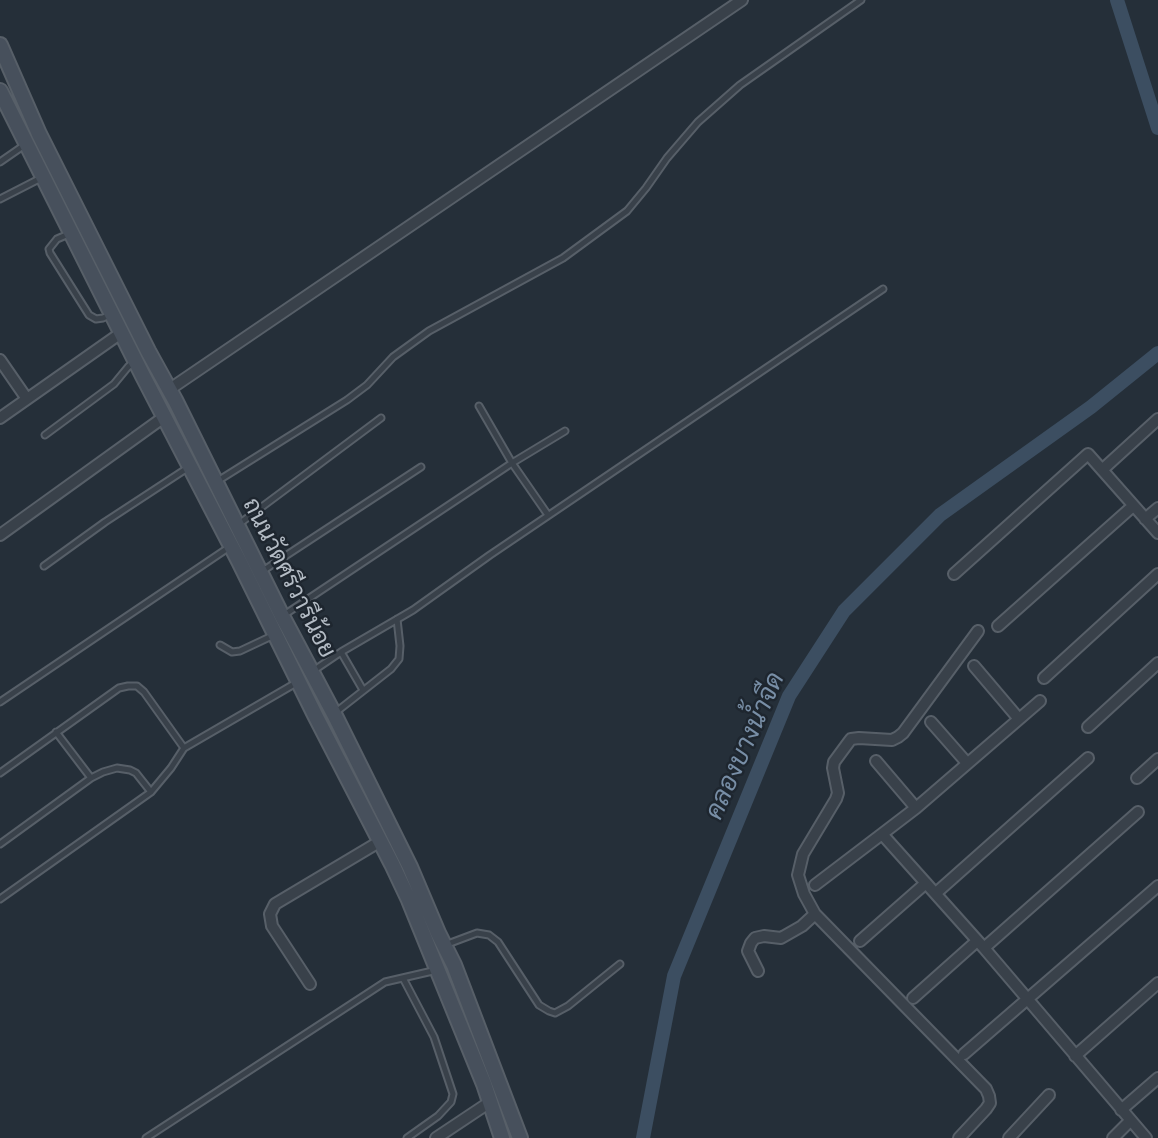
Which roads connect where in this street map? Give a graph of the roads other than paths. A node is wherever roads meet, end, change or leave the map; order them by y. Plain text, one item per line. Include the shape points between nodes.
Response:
1 (742, 0) edge
2 (861, 0) edge
3 (0, 45) edge
4 (0, 91) edge
5 (26, 144) junction
6 (0, 162) edge
7 (43, 177) junction
8 (0, 200) edge
9 (71, 233) junction
10 (883, 289) dead end
11 (112, 314) junction
12 (121, 333) junction
13 (0, 360) edge
14 (135, 361) junction
15 (170, 388) junction
16 (154, 397) junction
17 (27, 399) junction
18 (479, 407) dead end
19 (164, 417) junction
20 (0, 418) edge
21 (381, 418) dead end
22 (1158, 419) edge
23 (565, 431) dead end
24 (45, 435) dead end
25 (512, 463) junction
26 (190, 466) junction
27 (421, 467) dead end
28 (1102, 470) junction
29 (216, 482) junction
30 (1133, 506) junction
31 (1158, 508) edge
32 (548, 516) junction
33 (1145, 519) junction
34 (237, 526) junction
35 (1158, 533) edge
36 (0, 535) edge
37 (231, 546) junction
38 (44, 566) dead end
39 (261, 572) junction
40 (1158, 574) edge
41 (954, 575) dead end
42 (282, 616) junction
43 (397, 619) junction
44 (998, 626) dead end
45 (978, 631) dead end
46 (275, 634) junction
47 (220, 645) dead end
48 (341, 652) junction
49 (1158, 663) edge
50 (974, 666) dead end
51 (311, 673) junction
52 (1044, 678) dead end
53 (298, 682) junction
54 (363, 690) junction
55 (1040, 701) dead end
56 (0, 702) edge
57 (334, 714) junction
58 (1019, 719) junction
59 (931, 722) dead end
60 (1088, 727) dead end
61 (56, 732) junction
62 (184, 748) junction
63 (1088, 758) dead end
64 (1158, 759) edge
65 (876, 761) dead end
66 (967, 763) junction
67 (0, 773) edge
68 (91, 778) junction
69 (1137, 778) dead end
70 (151, 792) junction
71 (916, 808) junction
72 (1138, 812) dead end
73 (882, 834) junction
74 (379, 842) junction
75 (0, 844) edge
76 (926, 883) junction
77 (815, 885) dead end
78 (1158, 886) edge
79 (936, 893) junction
80 (0, 899) edge
81 (815, 914) junction
82 (860, 941) dead end
83 (981, 944) junction
84 (445, 945) junction
85 (620, 964) dead end
86 (437, 970) junction
87 (758, 971) dead end
88 (403, 978) junction
89 (1158, 983) edge
90 (310, 984) dead end
91 (913, 998) dead end
92 (1027, 1000) junction
93 (964, 1054) dead end
94 (1075, 1056) junction
95 (1158, 1078) edge
96 (1049, 1095) dead end
97 (490, 1102) junction
98 (1121, 1110) junction
99 (1130, 1121) junction
100 (146, 1138) edge
101 (407, 1138) edge
102 (436, 1138) edge
103 (502, 1138) edge
104 (520, 1138) edge
105 (959, 1138) edge
106 (1009, 1138) edge
107 (1113, 1138) edge
108 (1146, 1138) edge

1 - 15 street
2 - 29 lane via 740,85 698,121 627,211 563,258 429,331 347,400
3 - 15 main road, ถนนวัดศรีวารีน้อย via 38,134
4 - 5 main road, ถนนวัดศรีวารีน้อย
5 - 6 lane
5 - 7 main road, ถนนวัดศรีวารีน้อย
7 - 8 lane
7 - 9 main road, ถนนวัดศรีวารีน้อย
9 - 11 main road, ถนนวัดศรีวารีน้อย
9 - 11 lane via 57,239 50,253 89,315 103,318
10 - 32 lane
11 - 12 main road, ถนนวัดศรีวารีน้อย
12 - 14 main road, ถนนวัดศรีวารีน้อย
12 - 17 street
13 - 17 street
14 - 16 main road, ถนนวัดศรีวารีน้อย
14 - 24 lane via 114,384
15 - 16 main road
15 - 29 main road, ถนนวัดศรีวารีน้อย
16 - 19 main road, ถนนวัดศรีวารีน้อย
17 - 20 street
18 - 25 lane
19 - 26 main road, ถนนวัดศรีวารีน้อย
19 - 36 street
21 - 34 lane
22 - 28 street
23 - 25 lane
25 - 32 lane
25 - 42 lane
26 - 37 main road, ถนนวัดศรีวารีน้อย
26 - 38 lane
27 - 39 lane
28 - 30 street
28 - 41 street via 1088,454
29 - 34 main road, ถนนวัดศรีวารีน้อย
30 - 33 street
30 - 44 street
31 - 33 street
32 - 43 lane
33 - 35 street
34 - 39 main road, ถนนวัดศรีวารีน้อย
37 - 46 main road, ถนนวัดศรีวารีน้อย
37 - 56 lane
39 - 42 main road, ถนนวัดศรีวารีน้อย
40 - 52 street
42 - 51 main road, ถนนวัดศรีวารีน้อย
43 - 48 lane
43 - 54 lane via 399,659
45 - 81 street via 898,737 851,739 834,762 838,793 803,854 798,875
46 - 47 lane via 232,652
46 - 53 main road, ถนนวัดศรีวารีน้อย
48 - 51 lane
48 - 54 lane
49 - 60 street
50 - 58 street
51 - 57 main road, ถนนวัดศรีวารีน้อย
53 - 62 lane
53 - 74 main road, ถนนวัดศรีวารีน้อย
54 - 57 lane
55 - 58 street
57 - 84 main road, ถนนวัดศรีวารีน้อย
58 - 66 street
59 - 66 street
61 - 62 lane via 119,688 137,686
61 - 67 lane
61 - 68 lane
62 - 70 lane
63 - 79 street
64 - 69 street
65 - 71 street
66 - 71 street
68 - 70 lane via 117,768 131,770
68 - 75 lane
70 - 80 lane
71 - 73 street
72 - 83 street
73 - 76 street
73 - 77 street
74 - 86 main road, ถนนวัดศรีวารีน้อย
74 - 90 street via 275,904 270,914 272,926
76 - 79 street
76 - 82 street
78 - 92 street
79 - 83 street
81 - 87 street via 781,938 755,937 748,951
81 - 105 street via 986,1089 990,1102
83 - 91 street
83 - 92 street
84 - 85 lane via 477,933 489,935 539,1005 555,1013
84 - 104 main road, ถนนวัดศรีวารีน้อย
86 - 88 lane
86 - 97 main road, ถนนวัดศรีวารีน้อย
88 - 100 lane via 385,982
88 - 101 lane via 434,1037 453,1094 438,1116
89 - 94 street
92 - 93 street
92 - 94 street
94 - 98 street
95 - 98 street
96 - 106 street
97 - 102 street
97 - 103 main road, ถนนวัดศรีวารีน้อย
98 - 99 street
99 - 107 street
99 - 108 street

